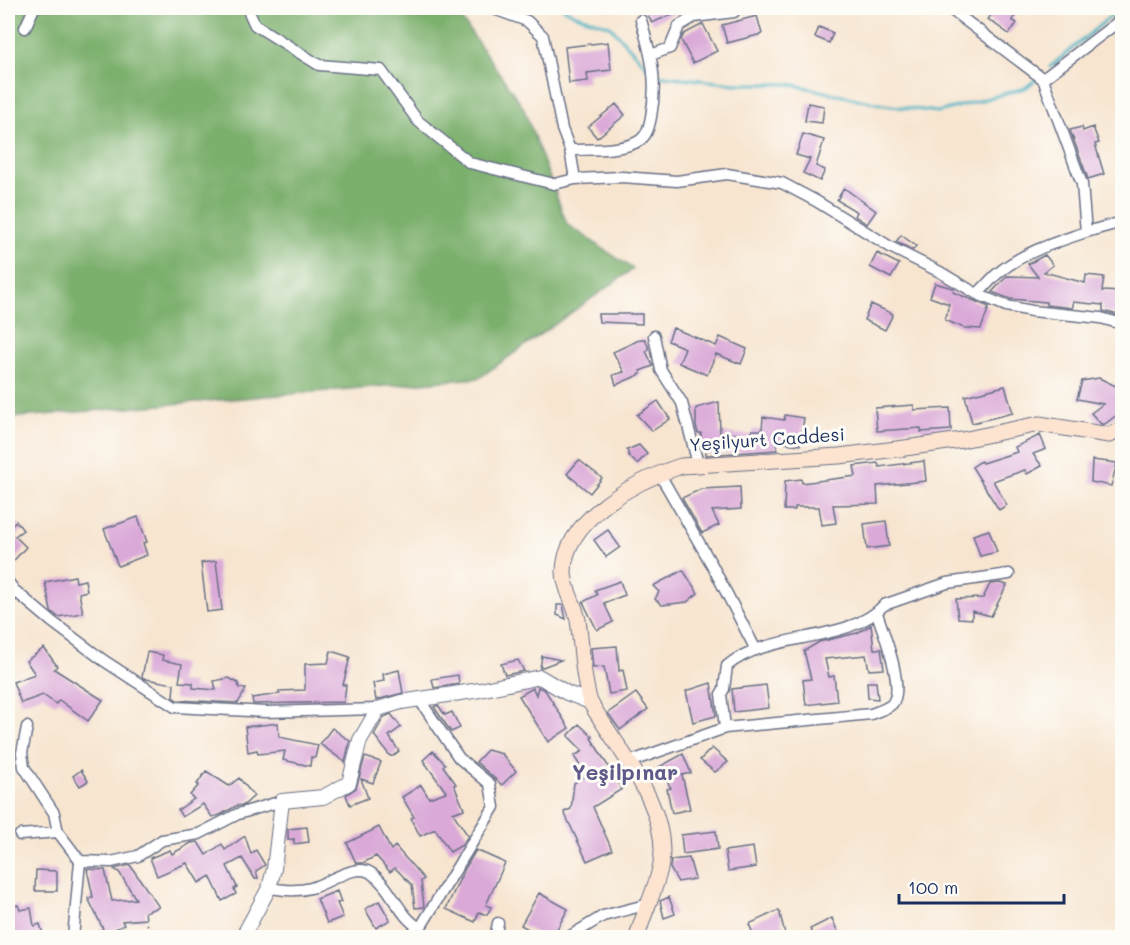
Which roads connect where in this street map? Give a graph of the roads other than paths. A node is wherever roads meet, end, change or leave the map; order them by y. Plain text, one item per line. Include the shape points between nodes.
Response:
1 (34, 8) edge
2 (247, 8) edge
3 (491, 8) edge
4 (949, 8) edge
5 (734, 12) dead end
6 (1122, 19) edge
7 (641, 20) dead end
8 (25, 28) dead end
9 (651, 56) junction
10 (1040, 77) junction
11 (570, 150) junction
12 (575, 179) junction
13 (1122, 222) edge
14 (1086, 232) junction
15 (977, 294) junction
16 (1122, 324) edge
17 (654, 336) dead end
18 (1122, 430) edge
19 (698, 464) junction
20 (659, 473) junction
21 (1009, 574) dead end
22 (11, 586) edge
23 (8, 603) edge
24 (877, 613) junction
25 (756, 650) junction
26 (419, 699) junction
27 (590, 702) junction
28 (378, 709) junction
29 (27, 727) dead end
30 (725, 728) junction
31 (629, 762) junction
32 (282, 801) junction
33 (58, 832) junction
34 (20, 835) dead end
35 (80, 861) junction
36 (269, 888) junction
37 (649, 903) junction
38 (498, 923) dead end
39 (422, 933) edge
40 (73, 938) edge
41 (242, 938) edge
42 (495, 938) edge
43 (567, 938) edge
44 (637, 938) edge

1 - 8 street
2 - 12 street via 255,25 319,64 381,70 418,121 470,163 554,184
3 - 11 street via 527,21 543,36
4 - 10 street
5 - 9 street via 694,17 680,26 670,48
6 - 10 street
7 - 9 street
9 - 11 street via 656,94 649,131 637,143
10 - 14 street via 1082,184
11 - 12 street
12 - 15 street via 676,181 727,174 782,183
13 - 14 street
14 - 15 street via 1049,244 1021,259 997,274
15 - 16 street via 1006,306
17 - 19 street via 661,370 682,403
18 - 19 main road, Yeşilyurt Caddesi via 1108,435 1039,424 962,440 850,454
19 - 20 main road, Yeşilyurt Caddesi
20 - 25 street
20 - 27 main road, Yeşilyurt Caddesi via 596,511 582,526 566,558 566,584 578,618
21 - 24 street via 947,583 884,605
22 - 23 street
22 - 28 street via 103,660 175,707 266,712
24 - 25 street via 856,624
24 - 30 street via 896,675 895,698 890,706 871,714
25 - 30 street via 727,666 721,694
26 - 27 street via 540,676
26 - 28 street
26 - 39 street via 459,758 490,784 494,807
27 - 31 main road, Yeşilyurt Caddesi
28 - 32 street via 360,740 349,783 323,797
29 - 33 street via 22,753 24,767 54,813
30 - 31 street
31 - 37 main road, Yeşilyurt Caddesi via 646,792 661,843 661,865
32 - 35 street via 237,814 199,834 162,840 138,856 111,862
32 - 36 street
33 - 34 street
33 - 35 street
35 - 40 street
36 - 39 street via 312,888 358,868 369,871 385,885
36 - 41 street
37 - 43 street via 603,916
37 - 44 main road, Yeşilyurt Caddesi
38 - 42 street

